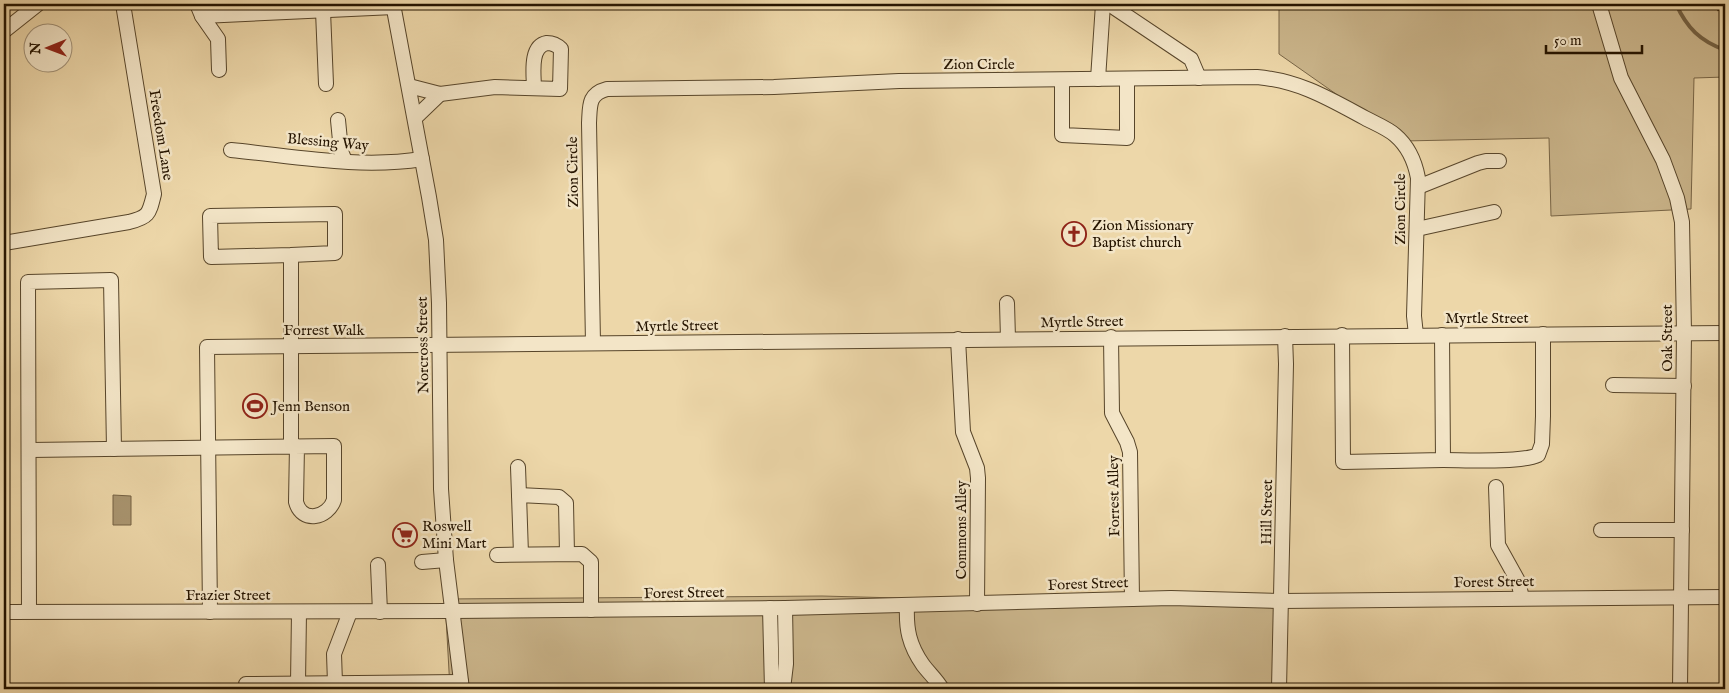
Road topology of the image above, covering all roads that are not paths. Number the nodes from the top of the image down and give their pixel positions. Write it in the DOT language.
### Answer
graph roads {
  1 [pos="38,4"];
  2 [pos="123,4"];
  3 [pos="1102,4"];
  4 [pos="1109,4"];
  5 [pos="1599,4"];
  6 [pos="394,5"];
  7 [pos="319,7"];
  8 [pos="200,10"];
  9 [pos="4,30"];
  10 [pos="219,70"];
  11 [pos="1199,78"];
  12 [pos="1098,79"];
  13 [pos="1127,79"];
  14 [pos="1062,80"];
  15 [pos="326,84"];
  16 [pos="409,86"];
  17 [pos="534,88"];
  18 [pos="440,94"];
  19 [pos="415,118"];
  20 [pos="338,120"];
  21 [pos="231,150"];
  22 [pos="422,159"];
  23 [pos="345,161"];
  24 [pos="1499,161"];
  25 [pos="1418,188"];
  26 [pos="1494,212"];
  27 [pos="1417,228"];
  28 [pos="4,244"];
  29 [pos="291,255"];
  30 [pos="1007,303"];
  31 [pos="1684,333"];
  32 [pos="1725,333"];
  33 [pos="1543,334"];
  34 [pos="1342,335"];
  35 [pos="1416,335"];
  36 [pos="1442,335"];
  37 [pos="1285,336"];
  38 [pos="1111,338"];
  39 [pos="958,339"];
  40 [pos="1008,339"];
  41 [pos="593,343"];
  42 [pos="440,345"];
  43 [pos="291,346"];
  44 [pos="1613,385"];
  45 [pos="1684,386"];
  46 [pos="294,446"];
  47 [pos="209,448"];
  48 [pos="114,449"];
  49 [pos="30,450"];
  50 [pos="1443,460"];
  51 [pos="518,467"];
  52 [pos="1496,487"];
  53 [pos="519,495"];
  54 [pos="1601,530"];
  55 [pos="1682,530"];
  56 [pos="521,554"];
  57 [pos="567,554"];
  58 [pos="497,555"];
  59 [pos="446,560"];
  60 [pos="422,562"];
  61 [pos="378,565"];
  62 [pos="1682,597"];
  63 [pos="1725,597"];
  64 [pos="1522,598"];
  65 [pos="1132,599"];
  66 [pos="1281,601"];
  67 [pos="977,604"];
  68 [pos="907,606"];
  69 [pos="770,608"];
  70 [pos="785,608"];
  71 [pos="591,610"];
  72 [pos="29,611"];
  73 [pos="453,611"];
  74 [pos="4,612"];
  75 [pos="210,612"];
  76 [pos="299,612"];
  77 [pos="350,612"];
  78 [pos="380,612"];
  79 [pos="298,683"];
  80 [pos="335,683"];
  81 [pos="462,686"];
  82 [pos="246,689"];
  83 [pos="772,689"];
  84 [pos="783,689"];
  85 [pos="942,689"];
  86 [pos="1279,689"];
  87 [pos="1680,689"];
  1 -- 9 [label="street"];
  2 -- 28 [label="street, Freedom Lane"];
  3 -- 12 [label="street"];
  4 -- 11 [label="street"];
  5 -- 31 [label="street, Oak Street"];
  6 -- 7 [label="street"];
  6 -- 16 [label="street, Norcross Street"];
  7 -- 8 [label="street"];
  7 -- 15 [label="street"];
  8 -- 10 [label="street"];
  11 -- 13 [label="street, Zion Circle"];
  11 -- 25 [label="street, Zion Circle"];
  12 -- 13 [label="street, Zion Circle"];
  12 -- 14 [label="street, Zion Circle"];
  13 -- 14 [label="street"];
  14 -- 41 [label="street, Zion Circle"];
  16 -- 18 [label="street"];
  16 -- 19 [label="street, Norcross Street"];
  17 -- 17 [label="street"];
  17 -- 18 [label="street"];
  18 -- 19 [label="street"];
  19 -- 22 [label="street, Norcross Street"];
  20 -- 23 [label="street"];
  21 -- 23 [label="street, Blessing Way"];
  22 -- 23 [label="street, Blessing Way"];
  22 -- 42 [label="street, Norcross Street"];
  24 -- 25 [label="street"];
  25 -- 27 [label="street, Zion Circle"];
  26 -- 27 [label="street"];
  27 -- 35 [label="street, Zion Circle"];
  29 -- 29 [label="street"];
  29 -- 43 [label="street"];
  30 -- 40 [label="street"];
  31 -- 32 [label="street, Myrtle Street"];
  31 -- 33 [label="street, Myrtle Street"];
  31 -- 45 [label="street, Oak Street"];
  33 -- 36 [label="street, Myrtle Street"];
  33 -- 50 [label="street"];
  34 -- 35 [label="street, Myrtle Street"];
  34 -- 37 [label="street, Myrtle Street"];
  34 -- 50 [label="street"];
  35 -- 36 [label="street, Myrtle Street"];
  36 -- 50 [label="street"];
  37 -- 38 [label="street, Myrtle Street"];
  37 -- 66 [label="street, Hill Street"];
  38 -- 40 [label="street, Myrtle Street"];
  38 -- 65 [label="street, Forrest Alley"];
  39 -- 40 [label="street, Myrtle Street"];
  39 -- 41 [label="street, Myrtle Street"];
  39 -- 67 [label="street, Commons Alley"];
  41 -- 42 [label="street, Myrtle Street"];
  42 -- 43 [label="street, Forrest Walk"];
  42 -- 59 [label="street, Norcross Street"];
  43 -- 46 [label="street"];
  43 -- 47 [label="street, Forrest Walk"];
  44 -- 45 [label="street"];
  45 -- 55 [label="street, Oak Street"];
  46 -- 46 [label="street"];
  46 -- 47 [label="street"];
  47 -- 48 [label="street"];
  47 -- 75 [label="street"];
  48 -- 49 [label="street"];
  48 -- 49 [label="street"];
  49 -- 72 [label="street"];
  51 -- 53 [label="street"];
  52 -- 64 [label="street"];
  53 -- 56 [label="street"];
  53 -- 57 [label="street"];
  54 -- 55 [label="street"];
  55 -- 62 [label="street, Oak Street"];
  56 -- 57 [label="street"];
  56 -- 58 [label="street"];
  57 -- 71 [label="street"];
  59 -- 60 [label="street"];
  59 -- 73 [label="street, Norcross Street"];
  61 -- 78 [label="street"];
  62 -- 63 [label="street, Forest Street"];
  62 -- 64 [label="street, Forest Street"];
  62 -- 87 [label="street, Oak Street"];
  64 -- 66 [label="street, Forest Street"];
  65 -- 66 [label="street, Forest Street"];
  65 -- 67 [label="street, Forest Street"];
  66 -- 86 [label="street, Hill Street"];
  67 -- 68 [label="street, Forest Street"];
  68 -- 70 [label="street, Forest Street"];
  68 -- 85 [label="street"];
  69 -- 70 [label="street, Forest Street"];
  69 -- 71 [label="street, Forest Street"];
  69 -- 83 [label="street"];
  70 -- 84 [label="street"];
  71 -- 73 [label="street, Forest Street"];
  72 -- 74 [label="street, Frazier Street"];
  72 -- 75 [label="street, Frazier Street"];
  73 -- 78 [label="street, Frazier Street"];
  73 -- 81 [label="street, Norcross Street"];
  75 -- 76 [label="street, Frazier Street"];
  76 -- 77 [label="street, Frazier Street"];
  76 -- 79 [label="street"];
  77 -- 78 [label="street, Frazier Street"];
  77 -- 80 [label="street"];
  79 -- 80 [label="street"];
  79 -- 82 [label="street"];
  80 -- 81 [label="street"];
}
